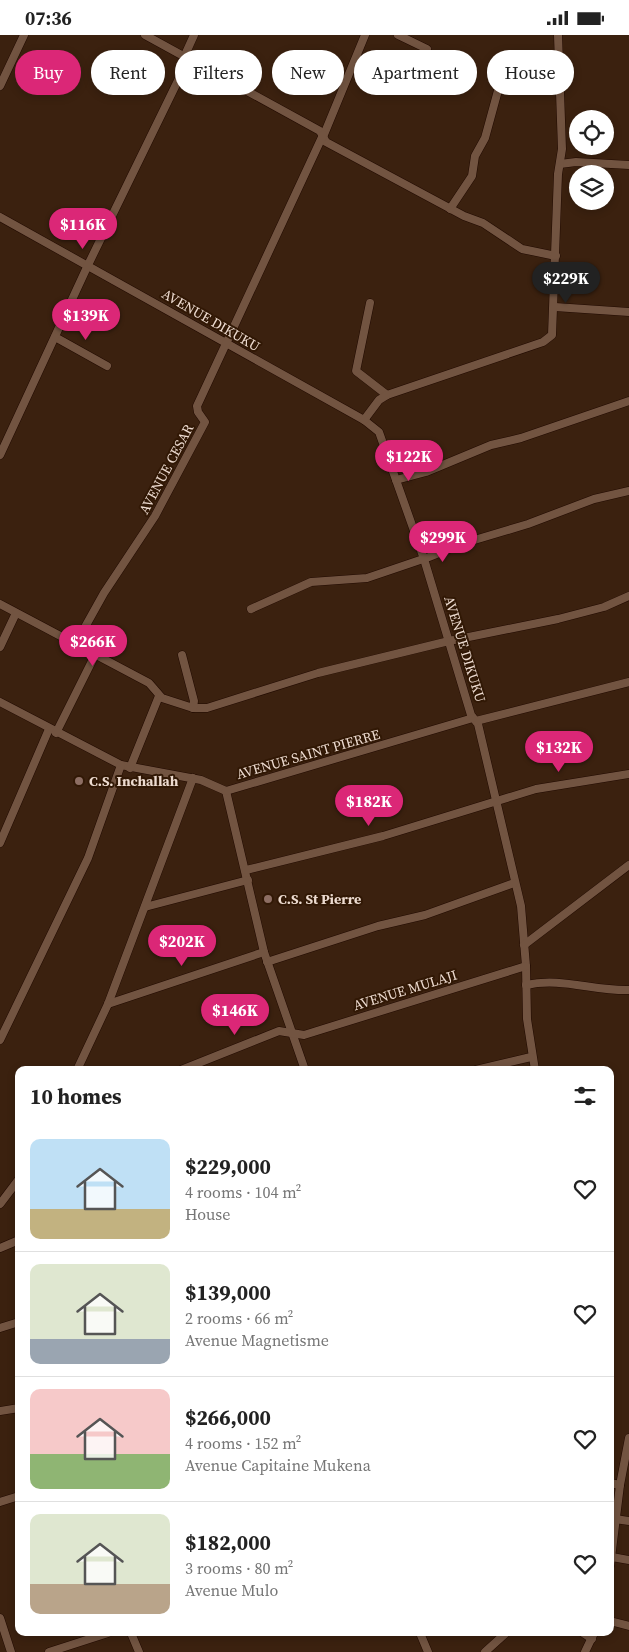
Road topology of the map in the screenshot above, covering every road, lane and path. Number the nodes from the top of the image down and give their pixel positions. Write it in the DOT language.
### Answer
graph roads {
  1 [pos="24,35"];
  2 [pos="145,35"];
  3 [pos="194,35"];
  4 [pos="365,35"];
  5 [pos="398,35"];
  6 [pos="558,35"];
  7 [pos="427,49"];
  8 [pos="189,50"];
  9 [pos="175,51"];
  10 [pos="175,82"];
  11 [pos="0,86"];
  12 [pos="255,95"];
  13 [pos="497,95"];
  14 [pos="323,136"];
  15 [pos="560,163"];
  16 [pos="629,165"];
  17 [pos="450,209"];
  18 [pos="0,217"];
  19 [pos="556,256"];
  20 [pos="88,265"];
  21 [pos="370,303"];
  22 [pos="555,307"];
  23 [pos="629,312"];
  24 [pos="55,337"];
  25 [pos="226,344"];
  26 [pos="107,365"];
  27 [pos="387,395"];
  28 [pos="629,401"];
  29 [pos="364,420"];
  30 [pos="0,455"];
  31 [pos="396,480"];
  32 [pos="629,491"];
  33 [pos="424,559"];
  34 [pos="629,596"];
  35 [pos="0,604"];
  36 [pos="251,609"];
  37 [pos="16,613"];
  38 [pos="449,641"];
  39 [pos="75,645"];
  40 [pos="0,647"];
  41 [pos="95,655"];
  42 [pos="182,655"];
  43 [pos="629,682"];
  44 [pos="159,696"];
  45 [pos="0,702"];
  46 [pos="193,708"];
  47 [pos="474,719"];
  48 [pos="53,731"];
  49 [pos="121,765"];
  50 [pos="130,768"];
  51 [pos="629,775"];
  52 [pos="193,778"];
  53 [pos="226,791"];
  54 [pos="496,800"];
  55 [pos="0,843"];
  56 [pos="629,865"];
  57 [pos="246,870"];
  58 [pos="248,880"];
  59 [pos="514,883"];
  60 [pos="145,907"];
  61 [pos="524,945"];
  62 [pos="264,952"];
  63 [pos="267,961"];
  64 [pos="526,966"];
  65 [pos="526,985"];
  66 [pos="629,990"];
  67 [pos="108,1004"];
  68 [pos="292,1033"];
  69 [pos="0,1040"];
  70 [pos="531,1057"];
  71 [pos="80,1066"];
  72 [pos="191,1066"];
  73 [pos="304,1066"];
  74 [pos="493,1066"];
  75 [pos="533,1066"];
  76 [pos="15,1184"];
  77 [pos="0,1204"];
  78 [pos="15,1241"];
  79 [pos="0,1247"];
  80 [pos="15,1323"];
  81 [pos="0,1328"];
  82 [pos="15,1409"];
  83 [pos="0,1411"];
  84 [pos="629,1438"];
  85 [pos="627,1465"];
  86 [pos="614,1484"];
  87 [pos="620,1485"];
  88 [pos="15,1497"];
  89 [pos="0,1502"];
  90 [pos="615,1519"];
  91 [pos="629,1521"];
  92 [pos="614,1532"];
  93 [pos="614,1557"];
  94 [pos="629,1560"];
  95 [pos="0,1618"];
  96 [pos="614,1622"];
  97 [pos="629,1626"];
  98 [pos="99,1636"];
  99 [pos="132,1636"];
  100 [pos="421,1636"];
  101 [pos="503,1636"];
  102 [pos="593,1636"];
  103 [pos="493,1645"];
  104 [pos="10,1652"];
  105 [pos="49,1652"];
  106 [pos="139,1652"];
  107 [pos="428,1652"];
  108 [pos="485,1652"];
  109 [pos="499,1652"];
  110 [pos="585,1652"];
  1 -- 11 [label="street"];
  2 -- 9 [label="street"];
  3 -- 8 [label="street"];
  4 -- 14 [label="street, AVENUE CESAR"];
  5 -- 7 [label="street"];
  6 -- 15 [label="street"];
  10 -- 20 [label="street"];
  12 -- 14 [label="street"];
  13 -- 17 [label="street"];
  14 -- 17 [label="street"];
  14 -- 25 [label="street, AVENUE CESAR"];
  15 -- 16 [label="street"];
  15 -- 19 [label="street"];
  17 -- 19 [label="street"];
  18 -- 20 [label="street, AVENUE DIKUKU"];
  19 -- 22 [label="street"];
  20 -- 24 [label="street"];
  20 -- 25 [label="street, AVENUE DIKUKU"];
  21 -- 27 [label="street"];
  22 -- 23 [label="street"];
  22 -- 27 [label="street"];
  24 -- 26 [label="street"];
  24 -- 30 [label="street"];
  25 -- 29 [label="street, AVENUE DIKUKU"];
  25 -- 39 [label="street, AVENUE CESAR"];
  27 -- 29 [label="street"];
  28 -- 31 [label="street"];
  29 -- 31 [label="street, AVENUE DIKUKU"];
  31 -- 33 [label="street, AVENUE DIKUKU"];
  32 -- 33 [label="street"];
  33 -- 36 [label="street"];
  33 -- 38 [label="street, AVENUE DIKUKU"];
  34 -- 38 [label="street"];
  35 -- 37 [label="street"];
  37 -- 39 [label="street"];
  37 -- 40 [label="street"];
  38 -- 46 [label="street"];
  38 -- 47 [label="street, AVENUE DIKUKU"];
  39 -- 41 [label="street"];
  41 -- 44 [label="street"];
  41 -- 48 [label="street"];
  42 -- 46 [label="street"];
  43 -- 47 [label="street, AVENUE SAINT PIERRE"];
  44 -- 46 [label="street"];
  44 -- 50 [label="street"];
  45 -- 48 [label="street"];
  47 -- 53 [label="street, AVENUE SAINT PIERRE"];
  47 -- 54 [label="street, AVENUE DIKUKU"];
  48 -- 49 [label="street"];
  48 -- 55 [label="street"];
  49 -- 50 [label="street"];
  49 -- 69 [label="street"];
  50 -- 52 [label="street"];
  51 -- 54 [label="street"];
  52 -- 53 [label="street"];
  52 -- 60 [label="street"];
  53 -- 57 [label="street, AVENUE SAINT PIERRE"];
  54 -- 57 [label="street"];
  54 -- 59 [label="street, AVENUE DIKUKU"];
  56 -- 61 [label="street"];
  57 -- 58 [label="street, AVENUE SAINT PIERRE"];
  58 -- 60 [label="street"];
  58 -- 62 [label="street, AVENUE SAINT PIERRE"];
  59 -- 61 [label="street, AVENUE DIKUKU"];
  59 -- 63 [label="street"];
  60 -- 67 [label="street"];
  61 -- 64 [label="street, AVENUE DIKUKU"];
  62 -- 63 [label="street, AVENUE SAINT PIERRE"];
  62 -- 67 [label="street"];
  63 -- 68 [label="street, AVENUE SAINT PIERRE"];
  64 -- 65 [label="street, AVENUE DIKUKU"];
  64 -- 68 [label="street, AVENUE MULAJI"];
  65 -- 66 [label="street"];
  65 -- 70 [label="street, AVENUE DIKUKU"];
  67 -- 71 [label="street"];
  68 -- 72 [label="street, AVENUE MULAJI"];
  68 -- 73 [label="street, AVENUE SAINT PIERRE"];
  70 -- 74 [label="street"];
  70 -- 75 [label="street, AVENUE DIKUKU"];
  76 -- 77 [label="street"];
  78 -- 79 [label="street"];
  80 -- 81 [label="street"];
  82 -- 83 [label="street"];
  84 -- 85 [label="street"];
  85 -- 87 [label="street"];
  86 -- 87 [label="street"];
  87 -- 90 [label="street"];
  88 -- 89 [label="street"];
  90 -- 91 [label="street"];
  90 -- 92 [label="street"];
  93 -- 94 [label="street"];
  95 -- 104 [label="street"];
  96 -- 97 [label="street"];
  98 -- 105 [label="street"];
  99 -- 106 [label="street"];
  100 -- 107 [label="street"];
  101 -- 103 [label="street"];
  102 -- 110 [label="street"];
  103 -- 108 [label="street"];
  103 -- 109 [label="street"];
}
